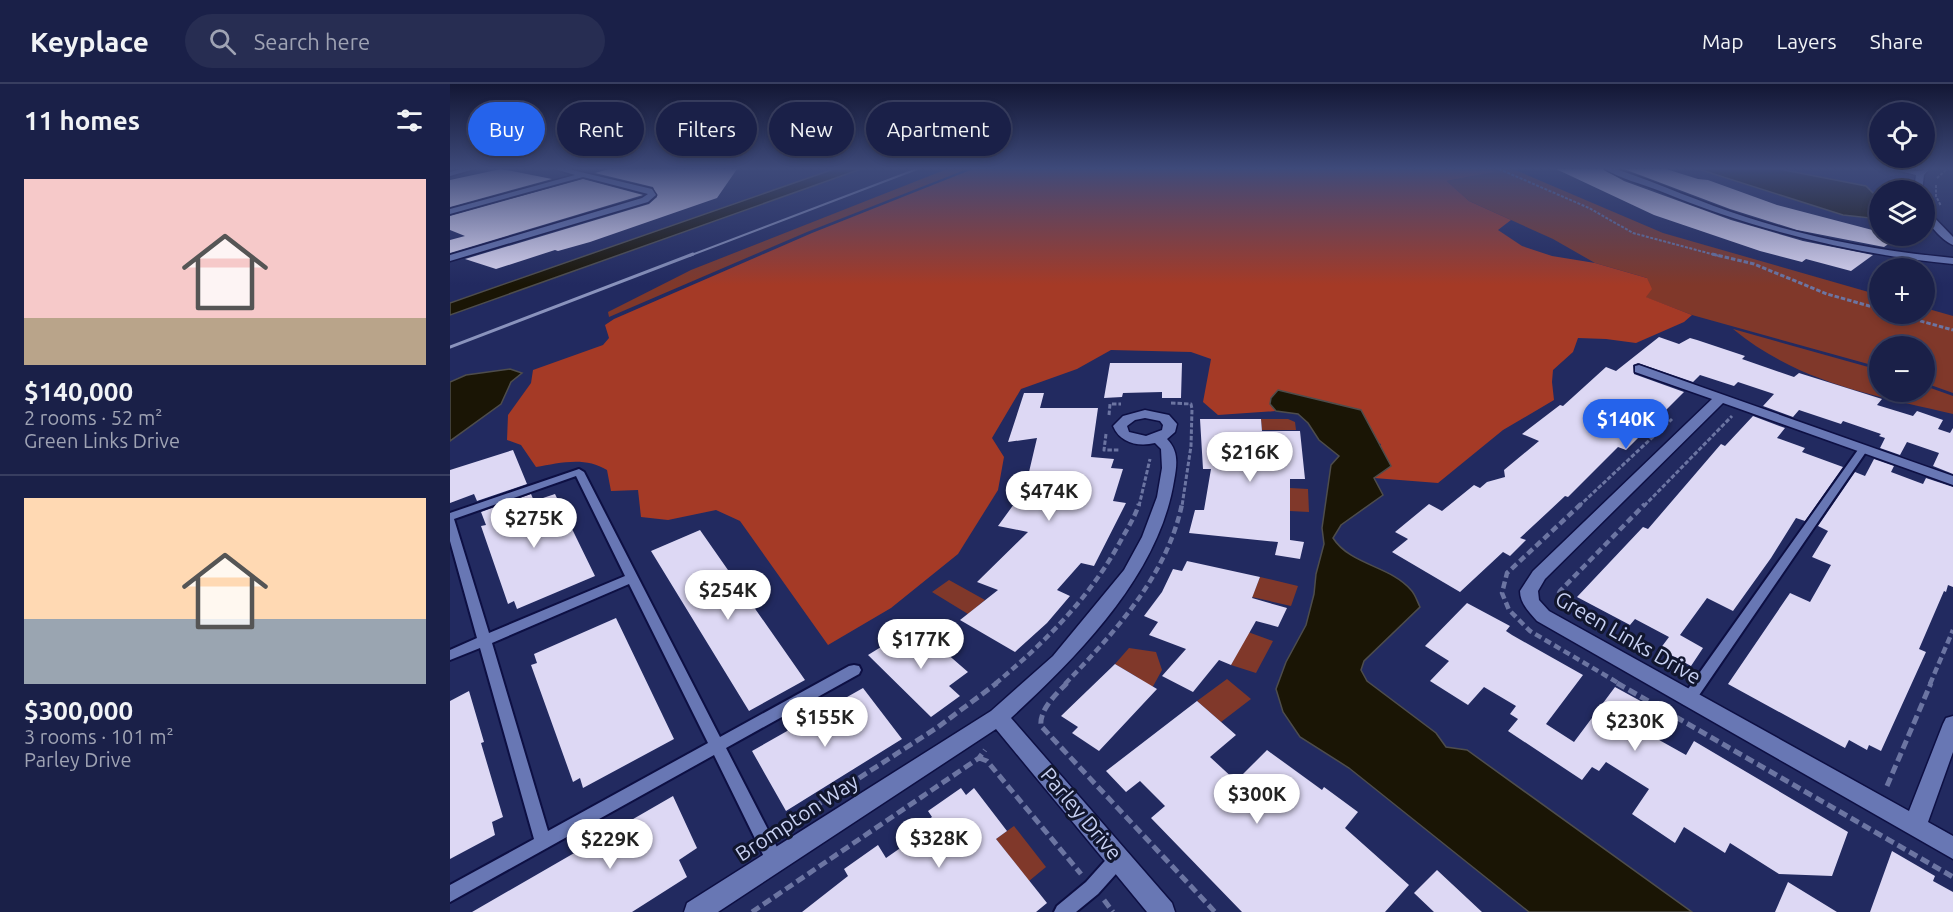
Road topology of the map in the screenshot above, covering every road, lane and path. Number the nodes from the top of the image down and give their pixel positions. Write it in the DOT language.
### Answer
graph roads {
  1 [pos="466,208"];
  2 [pos="620,208"];
  3 [pos="1588,208"];
  4 [pos="1710,208"];
  5 [pos="450,212"];
  6 [pos="1935,223"];
  7 [pos="1953,242"];
  8 [pos="450,258"];
  9 [pos="1953,261"];
  10 [pos="1869,306"];
  11 [pos="1931,324"];
  12 [pos="1953,330"];
  13 [pos="1639,369"];
  14 [pos="1718,401"];
  15 [pos="1676,416"];
  16 [pos="1158,438"];
  17 [pos="1863,449"];
  18 [pos="1953,481"];
  19 [pos="450,517"];
  20 [pos="450,522"];
  21 [pos="632,578"];
  22 [pos="1564,610"];
  23 [pos="1953,630"];
  24 [pos="484,640"];
  25 [pos="450,655"];
  26 [pos="854,670"];
  27 [pos="1688,700"];
  28 [pos="998,717"];
  29 [pos="1953,724"];
  30 [pos="717,746"];
  31 [pos="986,748"];
  32 [pos="979,758"];
  33 [pos="1918,817"];
  34 [pos="543,842"];
  35 [pos="1953,848"];
  36 [pos="1118,859"];
  37 [pos="775,861"];
  38 [pos="1953,877"];
  39 [pos="1092,888"];
  40 [pos="450,894"];
  41 [pos="696,912"];
  42 [pos="752,912"];
  43 [pos="1063,912"];
  44 [pos="1163,912"];
  1 -- 5 [label="street"];
  2 -- 8 [label="street"];
  3 -- 10 [label="path"];
  4 -- 9 [label="street"];
  6 -- 7 [label="street"];
  11 -- 12 [label="path"];
  13 -- 14 [label="street"];
  14 -- 17 [label="street"];
  14 -- 22 [label="path"];
  14 -- 27 [label="street, Green Links Drive"];
  15 -- 38 [label="path"];
  16 -- 28 [label="street, Brompton Way"];
  17 -- 18 [label="street"];
  17 -- 27 [label="lane"];
  19 -- 21 [label="lane"];
  20 -- 24 [label="lane"];
  21 -- 24 [label="lane"];
  21 -- 30 [label="lane"];
  23 -- 33 [label="path"];
  24 -- 25 [label="lane"];
  24 -- 34 [label="lane"];
  26 -- 30 [label="lane"];
  27 -- 33 [label="street, Green Links Drive"];
  28 -- 36 [label="street, Parley Drive"];
  28 -- 37 [label="street, Brompton Way"];
  29 -- 33 [label="street"];
  30 -- 34 [label="lane"];
  30 -- 37 [label="lane"];
  31 -- 32 [label="path"];
  32 -- 39 [label="path"];
  32 -- 42 [label="path"];
  33 -- 35 [label="street, Green Links Drive"];
  34 -- 40 [label="lane"];
  36 -- 39 [label="lane"];
  36 -- 44 [label="street, Parley Drive"];
  37 -- 41 [label="street, Brompton Way"];
  39 -- 43 [label="lane"];
}
